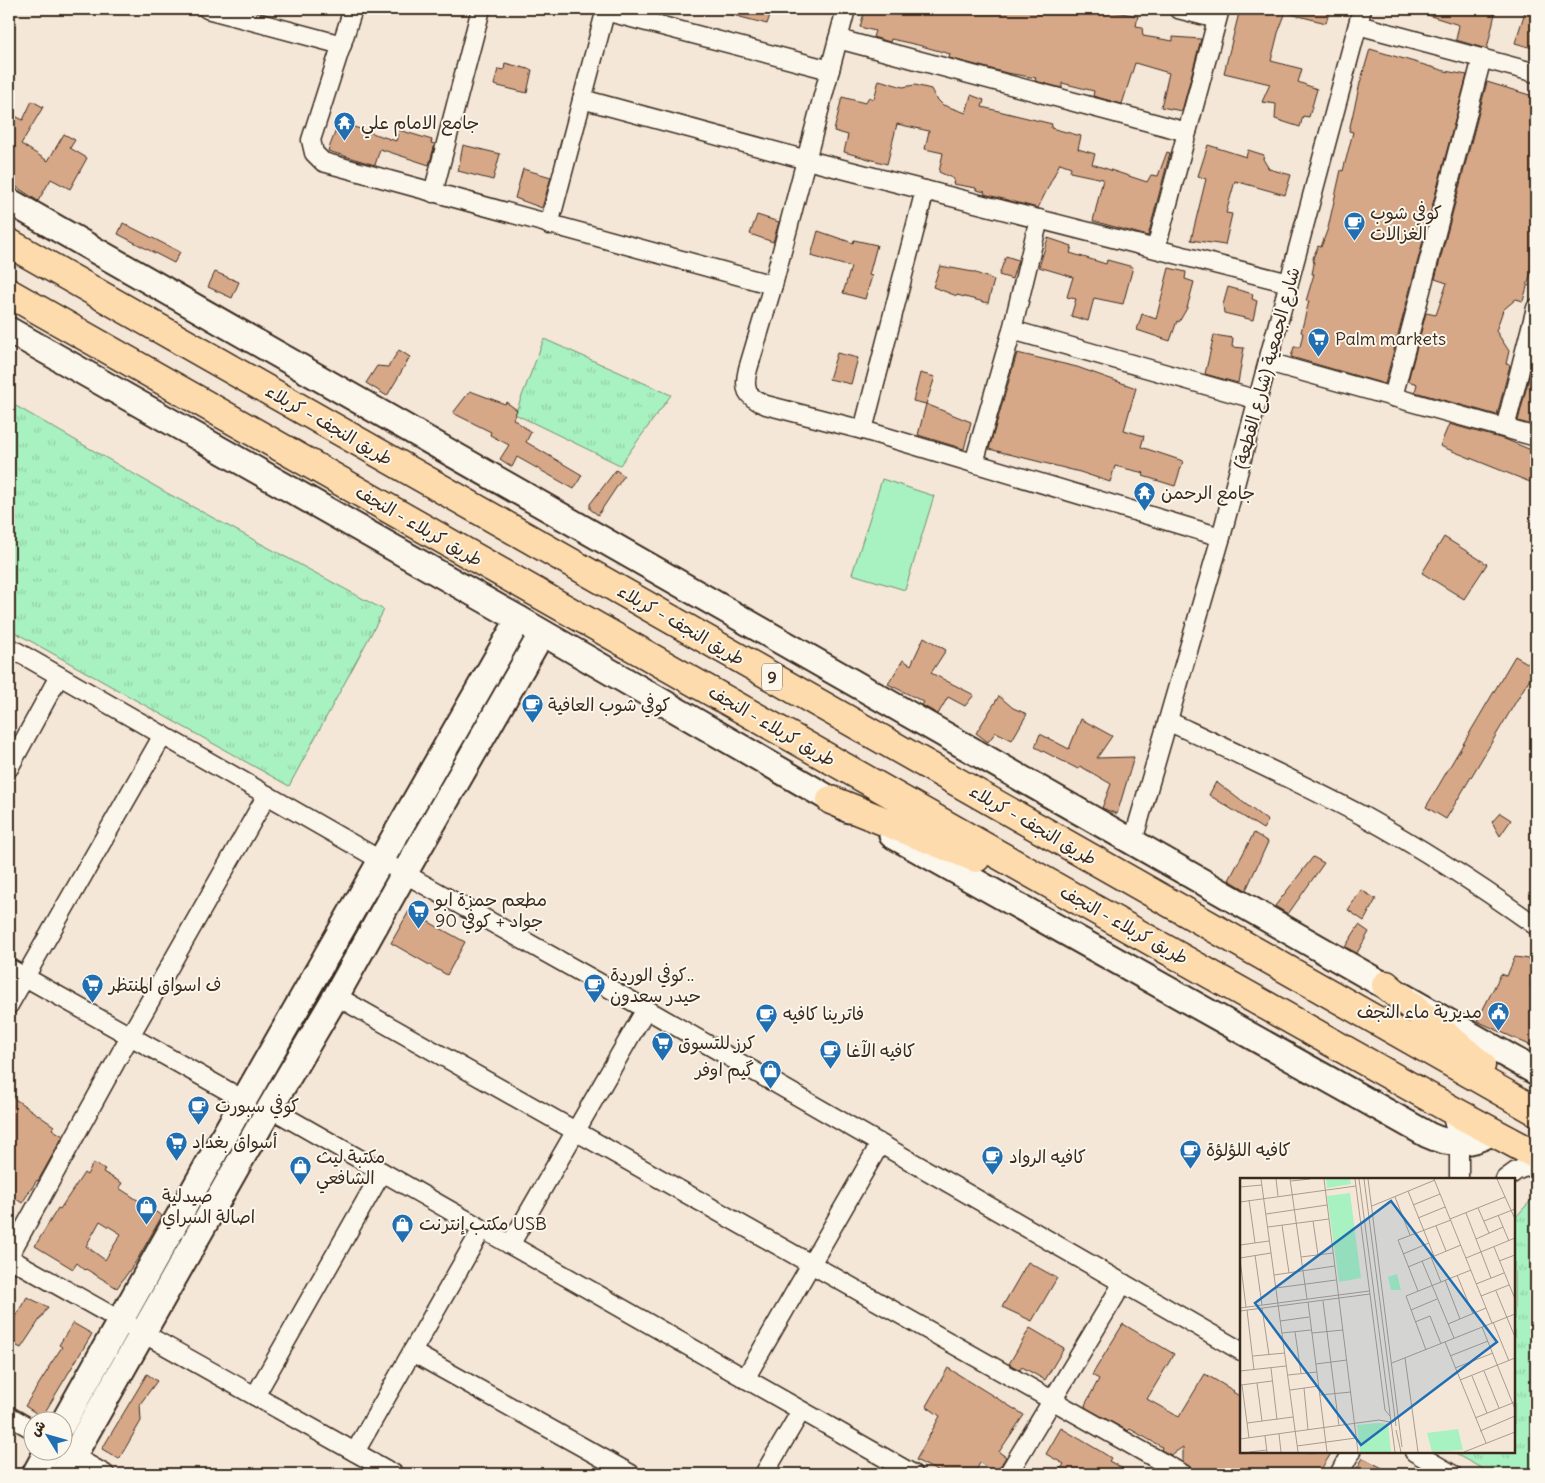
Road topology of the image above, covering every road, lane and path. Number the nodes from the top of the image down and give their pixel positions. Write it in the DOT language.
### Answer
graph roads {
  1 [pos="207,9"];
  2 [pos="353,9"];
  3 [pos="481,9"];
  4 [pos="846,9"];
  5 [pos="1178,9"];
  6 [pos="605,10"];
  7 [pos="1219,14"];
  8 [pos="1360,17"];
  9 [pos="838,39"];
  10 [pos="342,45"];
  11 [pos="1482,58"];
  12 [pos="830,70"];
  13 [pos="1536,73"];
  14 [pos="582,99"];
  15 [pos="1187,132"];
  16 [pos="807,160"];
  17 [pos="925,190"];
  18 [pos="433,193"];
  19 [pos="9,201"];
  20 [pos="1039,219"];
  21 [pos="549,225"];
  22 [pos="9,243"];
  23 [pos="1156,248"];
  24 [pos="1289,283"];
  25 [pos="773,285"];
  26 [pos="9,292"];
  27 [pos="1536,308"];
  28 [pos="9,330"];
  29 [pos="1012,330"];
  30 [pos="1268,362"];
  31 [pos="1393,397"];
  32 [pos="1258,400"];
  33 [pos="1505,428"];
  34 [pos="863,430"];
  35 [pos="1536,437"];
  36 [pos="974,463"];
  37 [pos="1221,537"];
  38 [pos="519,619"];
  39 [pos="542,633"];
  40 [pos="9,647"];
  41 [pos="59,676"];
  42 [pos="1168,721"];
  43 [pos="163,735"];
  44 [pos="9,768"];
  45 [pos="267,795"];
  46 [pos="831,800"];
  47 [pos="1132,841"];
  48 [pos="382,862"];
  49 [pos="404,874"];
  50 [pos="364,892"];
  51 [pos="1073,897"];
  52 [pos="385,907"];
  53 [pos="1536,926"];
  54 [pos="16,972"];
  55 [pos="1386,985"];
  56 [pos="336,996"];
  57 [pos="9,1005"];
  58 [pos="646,1009"];
  59 [pos="130,1036"];
  60 [pos="1536,1072"];
  61 [pos="244,1100"];
  62 [pos="270,1108"];
  63 [pos="1450,1109"];
  64 [pos="1536,1111"];
  65 [pos="577,1130"];
  66 [pos="1492,1132"];
  67 [pos="1459,1143"];
  68 [pos="880,1144"];
  69 [pos="1536,1155"];
  70 [pos="1536,1163"];
  71 [pos="382,1172"];
  72 [pos="1459,1178"];
  73 [pos="1506,1178"];
  74 [pos="482,1229"];
  75 [pos="510,1245"];
  76 [pos="9,1257"];
  77 [pos="811,1264"];
  78 [pos="1123,1283"];
  79 [pos="145,1304"];
  80 [pos="122,1321"];
  81 [pos="143,1333"];
  82 [pos="108,1344"];
  83 [pos="1240,1350"];
  84 [pos="412,1352"];
  85 [pos="129,1357"];
  86 [pos="745,1379"];
  87 [pos="255,1396"];
  88 [pos="1052,1401"];
  89 [pos="71,1410"];
  90 [pos="801,1410"];
  91 [pos="9,1416"];
  92 [pos="22,1423"];
  93 [pos="355,1452"];
  94 [pos="1350,1453"];
  95 [pos="1416,1453"];
  96 [pos="43,1460"];
  97 [pos="68,1465"];
  98 [pos="35,1474"];
  99 [pos="105,1474"];
  100 [pos="394,1474"];
  101 [pos="631,1474"];
  102 [pos="764,1474"];
  103 [pos="911,1474"];
  104 [pos="1008,1474"];
  105 [pos="1182,1474"];
  106 [pos="1339,1474"];
  107 [pos="1452,1474"];
  1 -- 10 [label="street"];
  2 -- 10 [label="street"];
  3 -- 18 [label="street"];
  4 -- 9 [label="street"];
  5 -- 7 [label="street"];
  6 -- 12 [label="street"];
  6 -- 14 [label="street"];
  7 -- 15 [label="street"];
  8 -- 11 [label="street"];
  8 -- 24 [label="street, شارع الجمعية (شارع القطعة)"];
  9 -- 12 [label="street"];
  9 -- 15 [label="street"];
  10 -- 18 [label="street"];
  11 -- 13 [label="street"];
  11 -- 31 [label="street"];
  12 -- 16 [label="street"];
  14 -- 16 [label="street"];
  14 -- 21 [label="street"];
  15 -- 23 [label="street"];
  16 -- 17 [label="street"];
  16 -- 25 [label="street"];
  17 -- 20 [label="street"];
  17 -- 34 [label="street"];
  18 -- 21 [label="street"];
  19 -- 47 [label="main road"];
  20 -- 23 [label="street"];
  20 -- 29 [label="street"];
  21 -- 25 [label="street"];
  22 -- 64 [label="highway, طريق النجف - کربلاء / 9"];
  23 -- 24 [label="street"];
  24 -- 30 [label="street, شارع الجمعية (شارع القطعة)"];
  25 -- 34 [label="street"];
  26 -- 51 [label="highway, طريق کربلاء - النجف / 9"];
  27 -- 33 [label="street"];
  28 -- 38 [label="main road"];
  29 -- 32 [label="street"];
  29 -- 36 [label="street"];
  30 -- 31 [label="street"];
  30 -- 32 [label="street, شارع الجمعية (شارع القطعة)"];
  31 -- 33 [label="street"];
  32 -- 37 [label="street, شارع الجمعية (شارع القطعة)"];
  33 -- 35 [label="street"];
  34 -- 36 [label="street"];
  36 -- 37 [label="street"];
  37 -- 42 [label="street, شارع الجمعية (شارع القطعة)"];
  38 -- 39 [label="main road"];
  38 -- 48 [label="main road"];
  39 -- 46 [label="main road"];
  39 -- 49 [label="main road"];
  40 -- 41 [label="street"];
  41 -- 43 [label="street"];
  41 -- 44 [label="street"];
  42 -- 47 [label="street, شارع الجمعية (شارع القطعة)"];
  42 -- 53 [label="street"];
  43 -- 45 [label="street"];
  43 -- 54 [label="street"];
  45 -- 48 [label="street"];
  45 -- 59 [label="street"];
  46 -- 51 [label="highway"];
  46 -- 67 [label="main road"];
  47 -- 55 [label="main road"];
  48 -- 49 [label="street"];
  48 -- 50 [label="main road"];
  49 -- 52 [label="main road"];
  49 -- 58 [label="street"];
  50 -- 52 [label="main road"];
  50 -- 61 [label="main road"];
  51 -- 63 [label="highway, طريق کربلاء - النجف / 9"];
  52 -- 56 [label="main road"];
  54 -- 57 [label="street"];
  54 -- 59 [label="street"];
  55 -- 60 [label="main road"];
  55 -- 64 [label="highway"];
  56 -- 62 [label="main road"];
  56 -- 65 [label="street"];
  58 -- 65 [label="street"];
  58 -- 68 [label="street"];
  59 -- 61 [label="street"];
  59 -- 76 [label="street"];
  61 -- 79 [label="main road"];
  62 -- 71 [label="street"];
  62 -- 79 [label="main road"];
  63 -- 66 [label="highway, طريق کربلاء - النجف / 9"];
  63 -- 67 [label="street"];
  65 -- 75 [label="street"];
  65 -- 77 [label="street"];
  66 -- 67 [label="main road"];
  66 -- 69 [label="highway, طريق کربلاء - النجف / 9"];
  67 -- 72 [label="street"];
  68 -- 77 [label="street"];
  68 -- 78 [label="street"];
  70 -- 73 [label="street"];
  71 -- 74 [label="street"];
  71 -- 87 [label="street"];
  74 -- 75 [label="street"];
  74 -- 84 [label="street"];
  75 -- 86 [label="street"];
  76 -- 80 [label="street"];
  77 -- 86 [label="street"];
  77 -- 88 [label="street"];
  78 -- 83 [label="street"];
  78 -- 88 [label="street"];
  79 -- 80 [label="main road"];
  79 -- 81 [label="main road"];
  80 -- 81 [label="street"];
  80 -- 82 [label="main road"];
  81 -- 85 [label="main road"];
  81 -- 87 [label="street"];
  82 -- 85 [label="main road"];
  82 -- 89 [label="main road"];
  84 -- 93 [label="street"];
  84 -- 101 [label="street"];
  85 -- 97 [label="main road"];
  86 -- 90 [label="street"];
  87 -- 93 [label="street"];
  88 -- 104 [label="street"];
  88 -- 105 [label="street"];
  90 -- 102 [label="street"];
  90 -- 103 [label="street"];
  91 -- 92 [label="street"];
  93 -- 100 [label="street"];
  94 -- 106 [label="street"];
  95 -- 107 [label="street"];
  96 -- 98 [label="main road"];
  97 -- 99 [label="street"];
}
